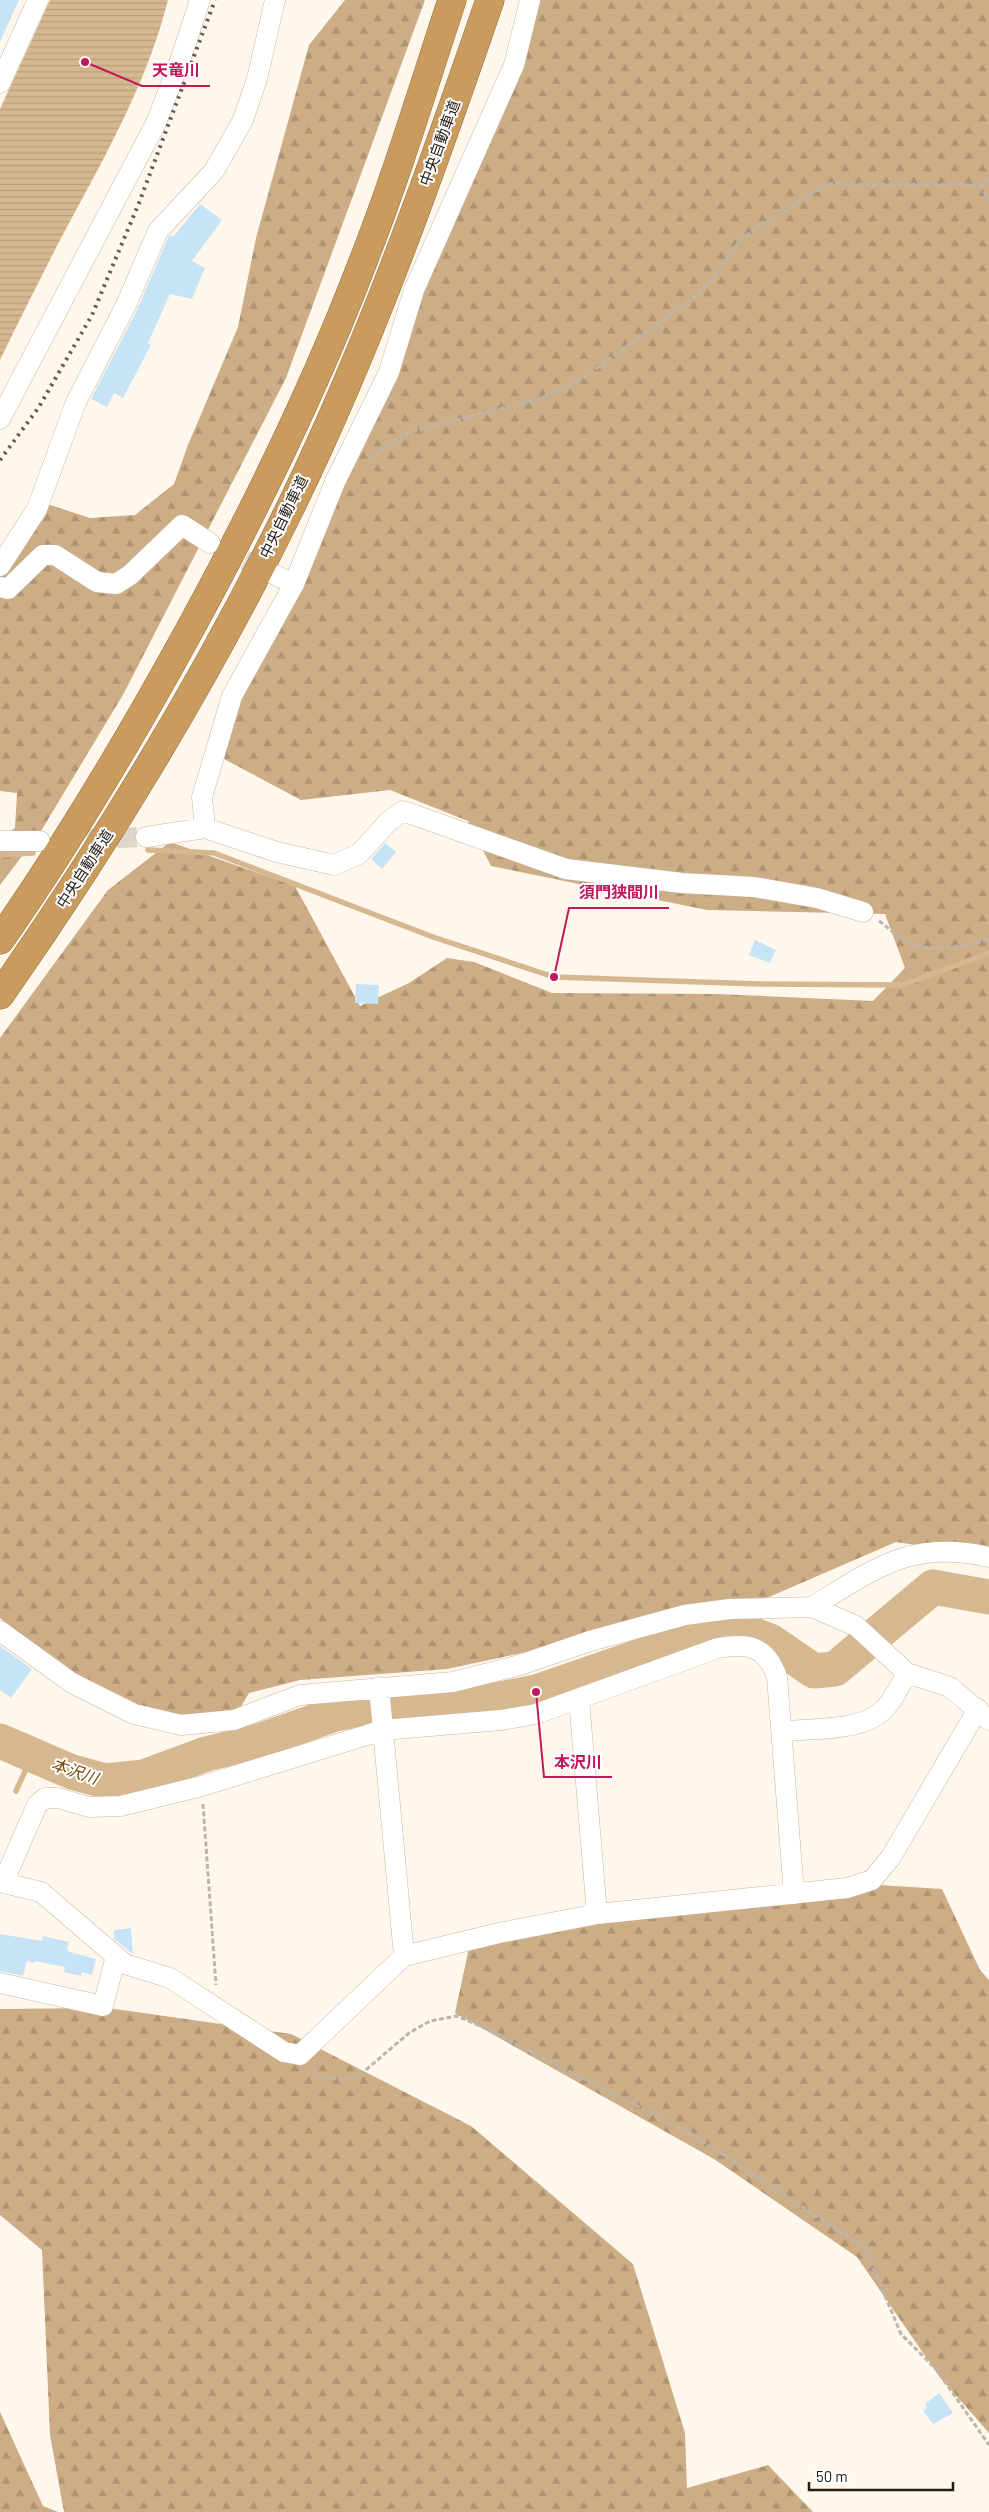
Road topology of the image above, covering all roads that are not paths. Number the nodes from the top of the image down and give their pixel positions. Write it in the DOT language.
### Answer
graph roads {
  1 [pos="38,0"];
  2 [pos="200,0"];
  3 [pos="275,0"];
  4 [pos="452,0"];
  5 [pos="490,0"];
  6 [pos="530,0"];
  7 [pos="8,46"];
  8 [pos="0,83"];
  9 [pos="0,419"];
  10 [pos="210,543"];
  11 [pos="0,566"];
  12 [pos="275,575"];
  13 [pos="294,584"];
  14 [pos="0,587"];
  15 [pos="205,828"];
  16 [pos="146,836"];
  17 [pos="0,841"];
  18 [pos="40,841"];
  19 [pos="863,912"];
  20 [pos="0,940"];
  21 [pos="0,995"];
  22 [pos="989,1557"];
  23 [pos="812,1607"];
  24 [pos="0,1631"];
  25 [pos="907,1673"];
  26 [pos="379,1687"];
  27 [pos="579,1699"];
  28 [pos="983,1715"];
  29 [pos="383,1730"];
  30 [pos="782,1732"];
  31 [pos="2,1883"];
  32 [pos="794,1894"];
  33 [pos="597,1914"];
  34 [pos="116,1956"];
  35 [pos="404,1956"];
  36 [pos="0,1983"];
  1 -- 7 [label="street"];
  2 -- 9 [label="street"];
  3 -- 11 [label="street"];
  4 -- 20 [label="highway, 中央自動車道"];
  5 -- 21 [label="highway, 中央自動車道"];
  6 -- 13 [label="street"];
  7 -- 8 [label="street"];
  10 -- 14 [label="street"];
  12 -- 13 [label="street"];
  13 -- 15 [label="street"];
  15 -- 16 [label="street"];
  15 -- 19 [label="street"];
  17 -- 18 [label="street"];
  22 -- 23 [label="street"];
  23 -- 25 [label="street"];
  23 -- 26 [label="street"];
  24 -- 26 [label="street"];
  25 -- 28 [label="street"];
  25 -- 30 [label="street"];
  26 -- 29 [label="street"];
  27 -- 29 [label="street"];
  27 -- 30 [label="street"];
  27 -- 33 [label="street"];
  28 -- 32 [label="street"];
  29 -- 31 [label="street"];
  29 -- 35 [label="street"];
  30 -- 32 [label="street"];
  31 -- 34 [label="street"];
  32 -- 33 [label="street"];
  33 -- 35 [label="street"];
  34 -- 35 [label="street"];
  34 -- 36 [label="street"];
}
